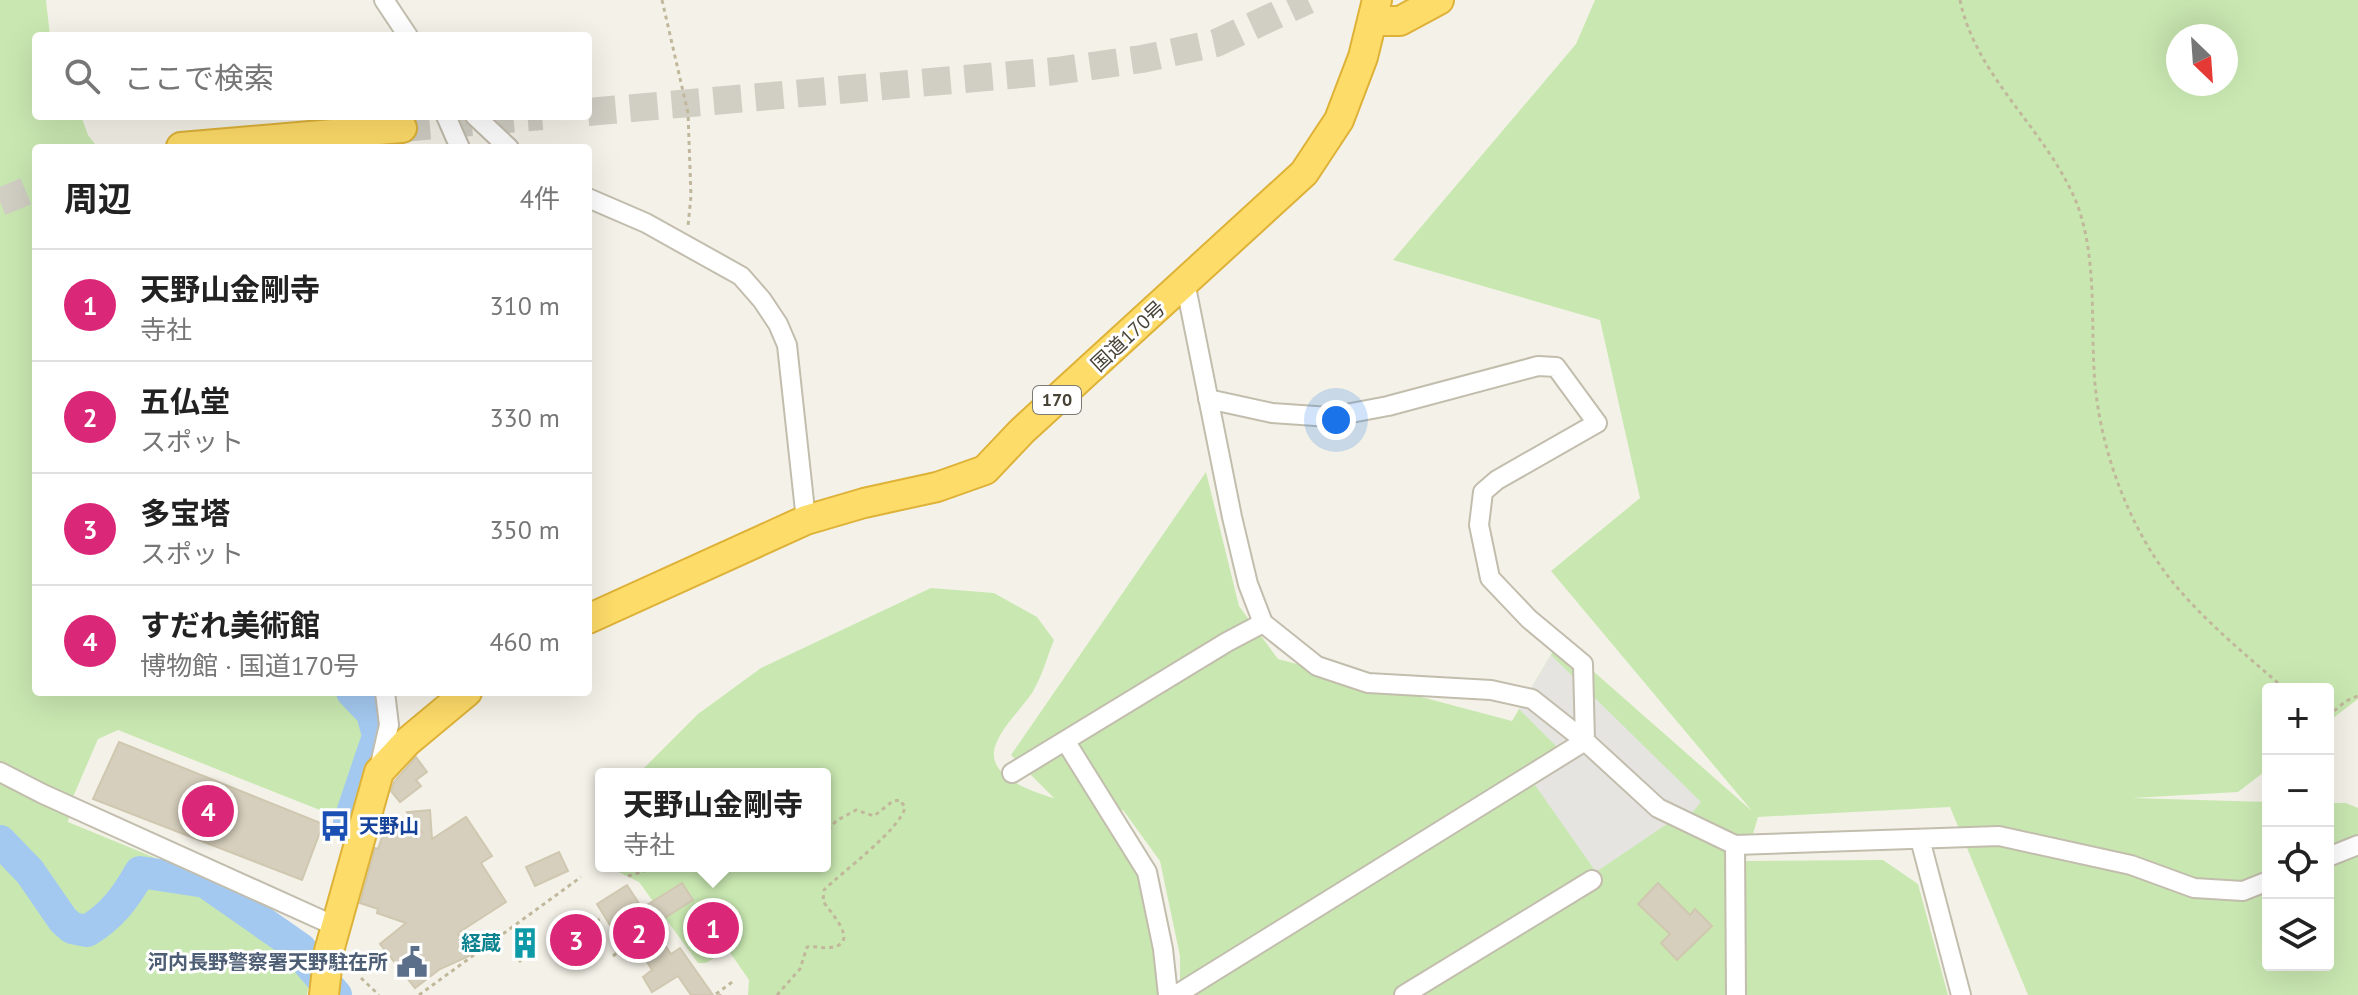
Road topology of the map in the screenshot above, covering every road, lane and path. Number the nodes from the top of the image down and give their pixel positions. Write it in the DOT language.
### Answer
graph roads {
  1 [pos="384,0"];
  2 [pos="662,0"];
  3 [pos="1411,0"];
  4 [pos="1439,0"];
  5 [pos="1960,0"];
  6 [pos="1375,10"];
  7 [pos="405,32"];
  8 [pos="448,120"];
  9 [pos="479,120"];
  10 [pos="402,128"];
  11 [pos="216,144"];
  12 [pos="458,144"];
  13 [pos="505,144"];
  14 [pos="592,200"];
  15 [pos="686,245"];
  16 [pos="1185,282"];
  17 [pos="1208,399"];
  18 [pos="806,520"];
  19 [pos="592,617"];
  20 [pos="1263,623"];
  21 [pos="2278,683"];
  22 [pos="385,696"];
  23 [pos="462,696"];
  24 [pos="2358,696"];
  25 [pos="2334,711"];
  26 [pos="1585,741"];
  27 [pos="1066,742"];
  28 [pos="0,772"];
  29 [pos="379,772"];
  30 [pos="1012,773"];
  31 [pos="831,828"];
  32 [pos="1920,839"];
  33 [pos="1735,845"];
  34 [pos="2358,845"];
  35 [pos="2334,855"];
  36 [pos="641,872"];
  37 [pos="628,876"];
  38 [pos="581,877"];
  39 [pos="1592,880"];
  40 [pos="2262,883"];
  41 [pos="335,926"];
  42 [pos="618,952"];
  43 [pos="613,956"];
  44 [pos="361,978"];
  45 [pos="735,980"];
  46 [pos="718,994"];
  47 [pos="324,995"];
  48 [pos="379,995"];
  49 [pos="419,995"];
  50 [pos="777,995"];
  51 [pos="1168,995"];
  52 [pos="1176,995"];
  53 [pos="1404,995"];
  54 [pos="1736,995"];
  55 [pos="1961,995"];
  1 -- 7 [label="street"];
  2 -- 15 [label="path"];
  3 -- 6 [label="highway"];
  4 -- 6 [label="highway"];
  5 -- 21 [label="path"];
  6 -- 16 [label="highway, 国道170号 / 170"];
  8 -- 12 [label="street"];
  9 -- 13 [label="street"];
  10 -- 11 [label="highway"];
  14 -- 15 [label="street"];
  15 -- 18 [label="street"];
  16 -- 17 [label="street"];
  16 -- 18 [label="highway, 国道170号 / 170"];
  17 -- 20 [label="street"];
  17 -- 26 [label="street"];
  18 -- 19 [label="highway, 国道170号 / 170"];
  20 -- 26 [label="street"];
  20 -- 27 [label="street"];
  22 -- 29 [label="street"];
  23 -- 29 [label="highway"];
  24 -- 25 [label="path"];
  26 -- 33 [label="street"];
  26 -- 52 [label="street"];
  27 -- 30 [label="street"];
  27 -- 51 [label="street"];
  28 -- 41 [label="street"];
  29 -- 41 [label="highway"];
  31 -- 50 [label="path"];
  32 -- 33 [label="street"];
  32 -- 40 [label="street"];
  32 -- 55 [label="street"];
  33 -- 54 [label="street"];
  34 -- 35 [label="street"];
  36 -- 37 [label="path"];
  38 -- 49 [label="path"];
  39 -- 53 [label="street"];
  41 -- 47 [label="highway"];
  42 -- 43 [label="path"];
  44 -- 48 [label="path"];
  45 -- 46 [label="path"];
}
